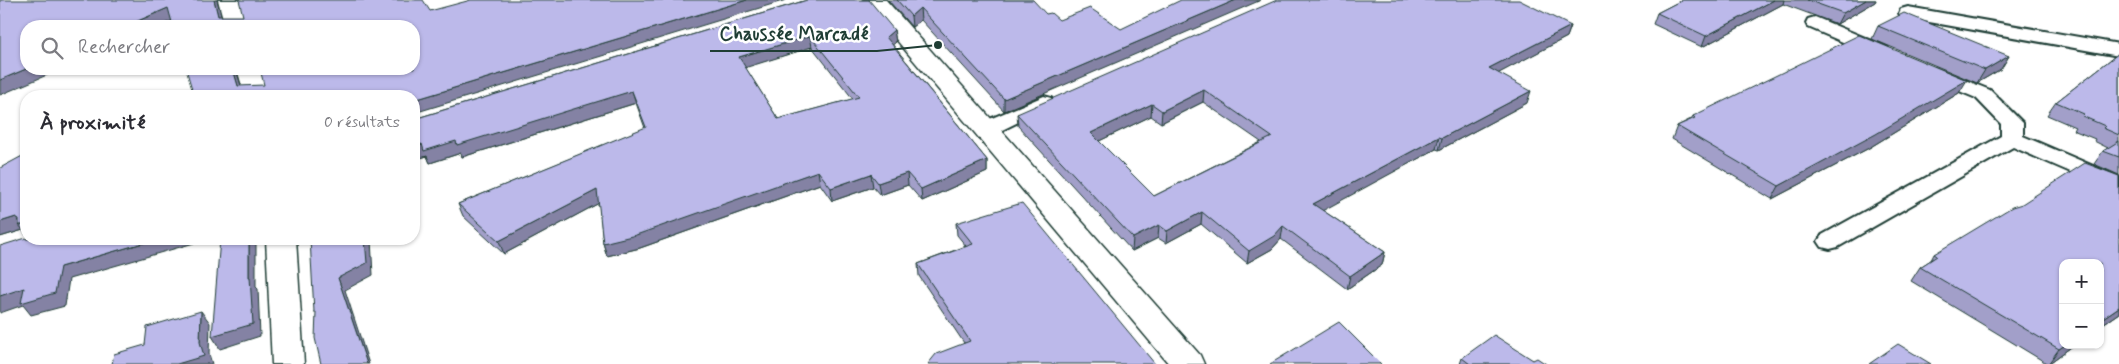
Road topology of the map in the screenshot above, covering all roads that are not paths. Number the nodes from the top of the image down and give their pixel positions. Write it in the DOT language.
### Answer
graph roads {
  1 [pos="228,0"];
  2 [pos="874,0"];
  3 [pos="1908,13"];
  4 [pos="234,20"];
  5 [pos="1815,23"];
  6 [pos="2119,50"];
  7 [pos="1894,56"];
  8 [pos="1921,68"];
  9 [pos="251,75"];
  10 [pos="255,90"];
  11 [pos="1066,93"];
  12 [pos="986,129"];
  13 [pos="2012,139"];
  14 [pos="2119,186"];
  15 [pos="1830,241"];
  16 [pos="281,245"];
  17 [pos="288,364"];
  18 [pos="1188,364"];
  1 -- 4 [label="street"];
  2 -- 12 [label="street"];
  3 -- 6 [label="lane"];
  5 -- 7 [label="lane"];
  8 -- 13 [label="lane"];
  9 -- 10 [label="street"];
  11 -- 12 [label="lane"];
  12 -- 18 [label="street"];
  13 -- 14 [label="lane"];
  13 -- 15 [label="lane"];
  16 -- 17 [label="street"];
}
